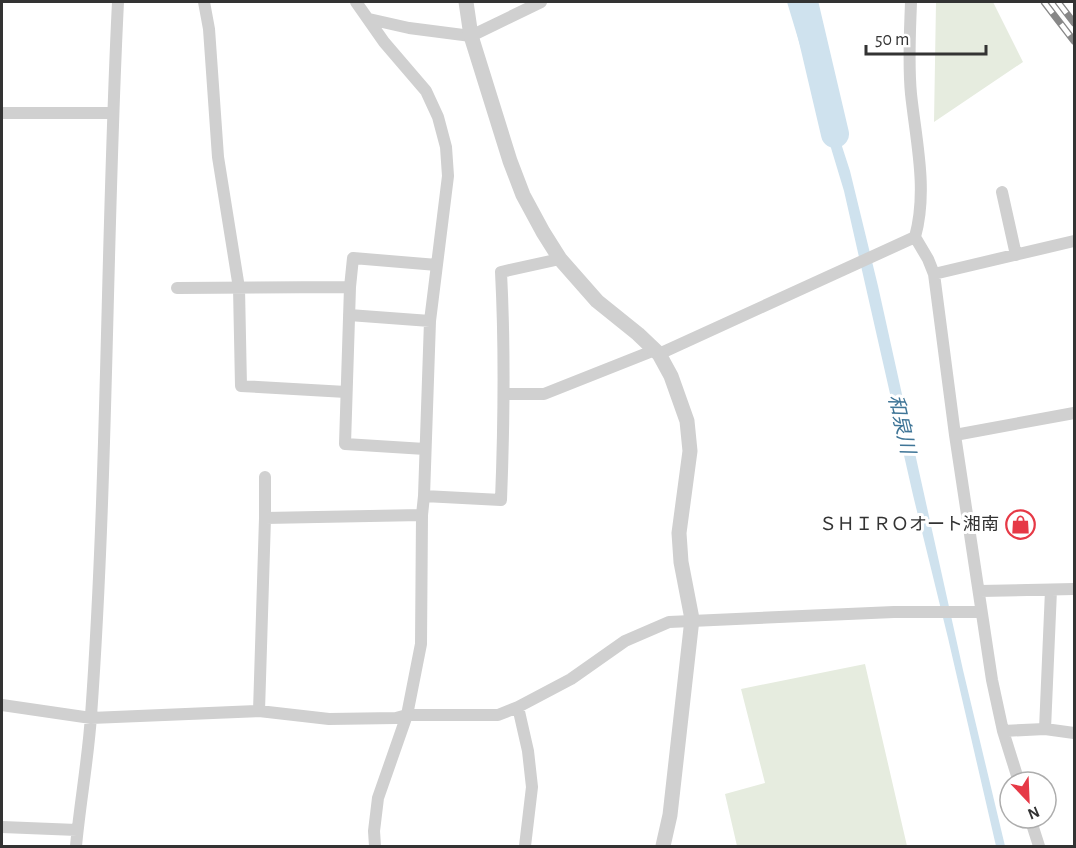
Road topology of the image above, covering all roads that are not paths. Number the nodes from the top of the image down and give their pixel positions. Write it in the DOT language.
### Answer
graph roads {
  1 [pos="118,2"];
  2 [pos="204,2"];
  3 [pos="356,2"];
  4 [pos="466,2"];
  5 [pos="541,2"];
  6 [pos="911,2"];
  7 [pos="369,19"];
  8 [pos="471,36"];
  9 [pos="2,113"];
  10 [pos="113,113"];
  11 [pos="1002,192"];
  12 [pos="915,237"];
  13 [pos="1074,242"];
  14 [pos="1016,255"];
  15 [pos="560,259"];
  16 [pos="437,266"];
  17 [pos="934,274"];
  18 [pos="350,287"];
  19 [pos="177,288"];
  20 [pos="239,288"];
  21 [pos="349,315"];
  22 [pos="430,321"];
  23 [pos="657,352"];
  24 [pos="346,392"];
  25 [pos="505,394"];
  26 [pos="1074,413"];
  27 [pos="955,435"];
  28 [pos="425,449"];
  29 [pos="265,477"];
  30 [pos="424,496"];
  31 [pos="422,515"];
  32 [pos="265,518"];
  33 [pos="1074,589"];
  34 [pos="1051,590"];
  35 [pos="980,591"];
  36 [pos="981,612"];
  37 [pos="692,622"];
  38 [pos="2,705"];
  39 [pos="518,707"];
  40 [pos="259,711"];
  41 [pos="406,715"];
  42 [pos="91,718"];
  43 [pos="1045,729"];
  44 [pos="1004,731"];
  45 [pos="1074,734"];
  46 [pos="1015,770"];
  47 [pos="2,827"];
  48 [pos="77,830"];
  49 [pos="1034,830"];
  50 [pos="76,846"];
  51 [pos="375,846"];
  52 [pos="525,846"];
  53 [pos="663,846"];
  54 [pos="1039,846"];
  1 -- 10 [label="street"];
  2 -- 20 [label="street"];
  3 -- 7 [label="street"];
  4 -- 8 [label="street"];
  5 -- 8 [label="street"];
  6 -- 12 [label="street"];
  7 -- 8 [label="street"];
  7 -- 16 [label="street"];
  8 -- 15 [label="street"];
  9 -- 10 [label="street"];
  10 -- 42 [label="street"];
  11 -- 14 [label="street"];
  12 -- 17 [label="street"];
  12 -- 23 [label="street"];
  13 -- 14 [label="street"];
  14 -- 17 [label="street"];
  15 -- 23 [label="street"];
  15 -- 25 [label="street"];
  16 -- 18 [label="street"];
  16 -- 22 [label="street"];
  17 -- 27 [label="street"];
  18 -- 20 [label="street"];
  18 -- 21 [label="street"];
  19 -- 20 [label="street"];
  20 -- 24 [label="street"];
  21 -- 22 [label="street"];
  21 -- 24 [label="street"];
  22 -- 28 [label="street"];
  23 -- 25 [label="street"];
  23 -- 37 [label="street"];
  24 -- 28 [label="street"];
  25 -- 30 [label="street"];
  26 -- 27 [label="street"];
  27 -- 35 [label="street"];
  28 -- 30 [label="street"];
  29 -- 32 [label="street"];
  30 -- 31 [label="street"];
  31 -- 32 [label="street"];
  31 -- 41 [label="street"];
  32 -- 40 [label="street"];
  33 -- 34 [label="street"];
  34 -- 35 [label="street"];
  34 -- 43 [label="street"];
  35 -- 36 [label="street"];
  36 -- 37 [label="street"];
  36 -- 44 [label="street"];
  37 -- 39 [label="street"];
  37 -- 53 [label="street"];
  38 -- 42 [label="street"];
  39 -- 41 [label="street"];
  39 -- 52 [label="street"];
  40 -- 41 [label="street"];
  40 -- 42 [label="street"];
  41 -- 51 [label="street"];
  42 -- 48 [label="street"];
  43 -- 44 [label="street"];
  43 -- 45 [label="street"];
  44 -- 46 [label="street"];
  47 -- 48 [label="street"];
  48 -- 50 [label="street"];
  49 -- 54 [label="street"];
}
